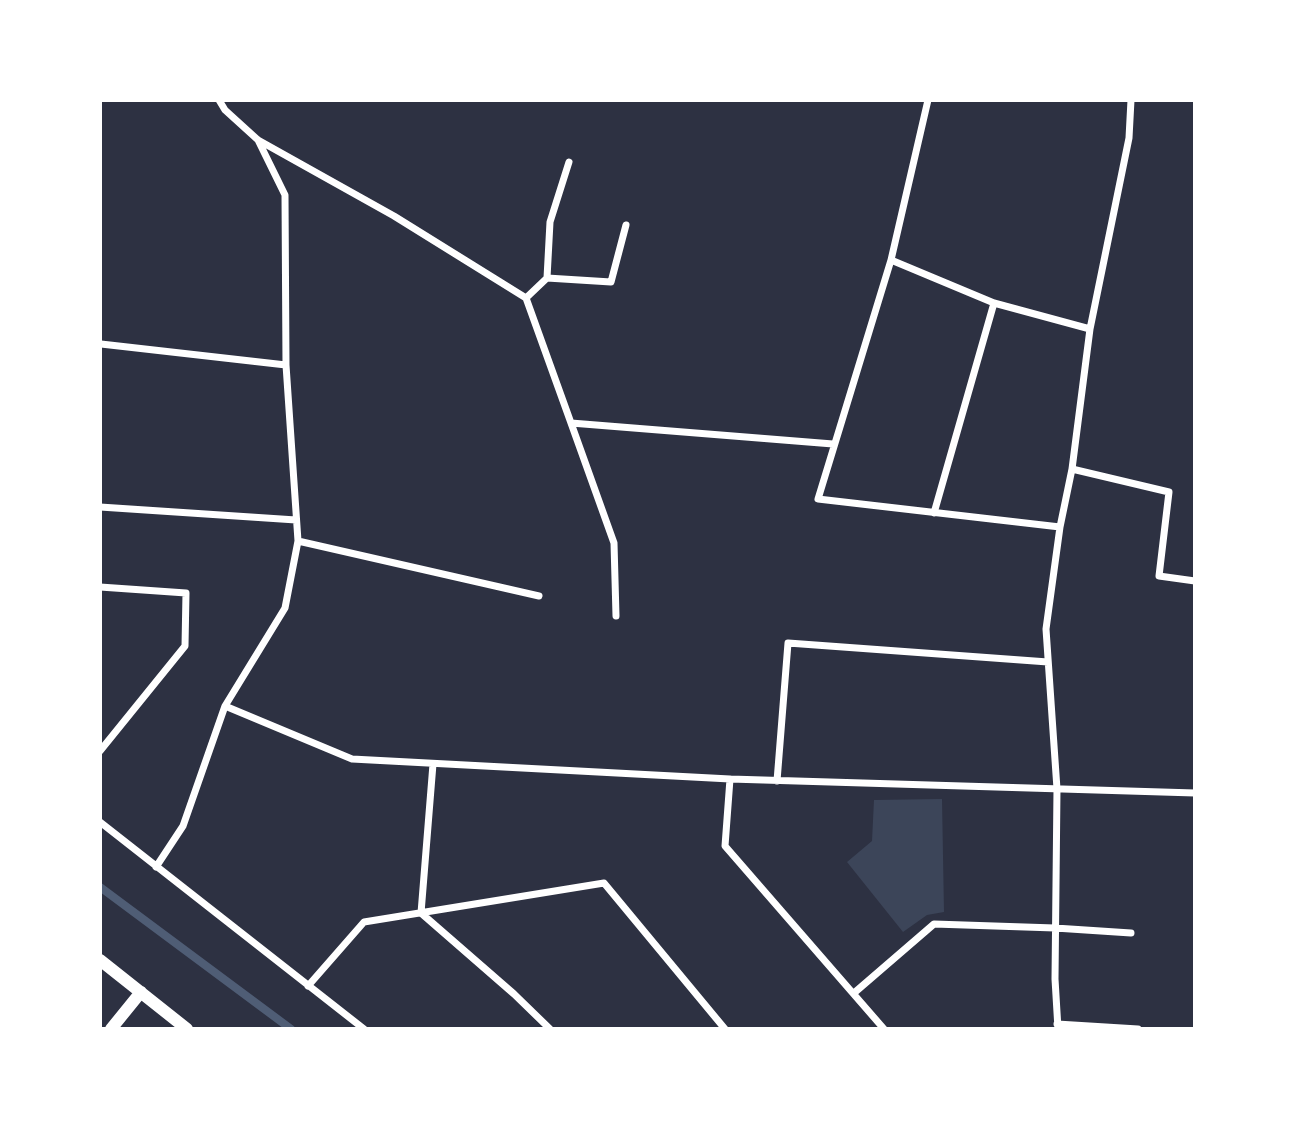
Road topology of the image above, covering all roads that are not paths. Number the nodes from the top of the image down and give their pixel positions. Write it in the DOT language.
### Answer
graph roads {
  1 [pos="219,100"];
  2 [pos="928,100"];
  3 [pos="1131,100"];
  4 [pos="258,140"];
  5 [pos="569,162"];
  6 [pos="626,225"];
  7 [pos="891,260"];
  8 [pos="547,278"];
  9 [pos="526,298"];
  10 [pos="994,303"];
  11 [pos="1090,329"];
  12 [pos="100,342"];
  13 [pos="286,365"];
  14 [pos="571,423"];
  15 [pos="833,444"];
  16 [pos="1072,469"];
  17 [pos="100,508"];
  18 [pos="934,513"];
  19 [pos="296,520"];
  20 [pos="1060,527"];
  21 [pos="298,541"];
  22 [pos="1195,580"];
  23 [pos="100,587"];
  24 [pos="539,596"];
  25 [pos="616,616"];
  26 [pos="1048,662"];
  27 [pos="225,706"];
  28 [pos="100,751"];
  29 [pos="433,764"];
  30 [pos="730,779"];
  31 [pos="777,781"];
  32 [pos="1057,789"];
  33 [pos="1195,793"];
  34 [pos="100,822"];
  35 [pos="156,867"];
  36 [pos="421,913"];
  37 [pos="1055,928"];
  38 [pos="1131,933"];
  39 [pos="100,960"];
  40 [pos="308,986"];
  41 [pos="141,992"];
  42 [pos="854,993"];
  43 [pos="1058,1026"];
  44 [pos="111,1029"];
  45 [pos="187,1029"];
  46 [pos="364,1029"];
  47 [pos="550,1029"];
  48 [pos="725,1029"];
  49 [pos="884,1029"];
  50 [pos="1138,1029"];
  1 -- 4 [label="street"];
  2 -- 7 [label="street"];
  3 -- 11 [label="street"];
  4 -- 9 [label="street"];
  4 -- 13 [label="street"];
  5 -- 8 [label="street"];
  6 -- 8 [label="street"];
  7 -- 10 [label="street"];
  7 -- 15 [label="street"];
  8 -- 9 [label="street"];
  9 -- 14 [label="street"];
  10 -- 11 [label="street"];
  10 -- 18 [label="street"];
  11 -- 16 [label="street"];
  12 -- 13 [label="street"];
  13 -- 19 [label="street"];
  14 -- 15 [label="street"];
  14 -- 25 [label="street"];
  15 -- 18 [label="street"];
  16 -- 20 [label="street"];
  16 -- 22 [label="street"];
  17 -- 19 [label="street"];
  18 -- 20 [label="street"];
  19 -- 21 [label="street"];
  20 -- 26 [label="street"];
  21 -- 24 [label="street"];
  21 -- 27 [label="street"];
  23 -- 28 [label="street"];
  26 -- 31 [label="street"];
  26 -- 32 [label="street"];
  27 -- 29 [label="street"];
  27 -- 35 [label="street"];
  29 -- 30 [label="street"];
  29 -- 36 [label="street"];
  30 -- 31 [label="street"];
  30 -- 42 [label="street"];
  31 -- 32 [label="street"];
  32 -- 33 [label="street"];
  32 -- 37 [label="street"];
  34 -- 35 [label="street"];
  35 -- 40 [label="street"];
  36 -- 40 [label="street"];
  36 -- 47 [label="street"];
  36 -- 48 [label="street"];
  37 -- 38 [label="street"];
  37 -- 42 [label="street"];
  37 -- 43 [label="street"];
  39 -- 41 [label="street"];
  40 -- 46 [label="street"];
  41 -- 44 [label="street"];
  41 -- 45 [label="street"];
  42 -- 49 [label="street"];
  43 -- 50 [label="street"];
}
